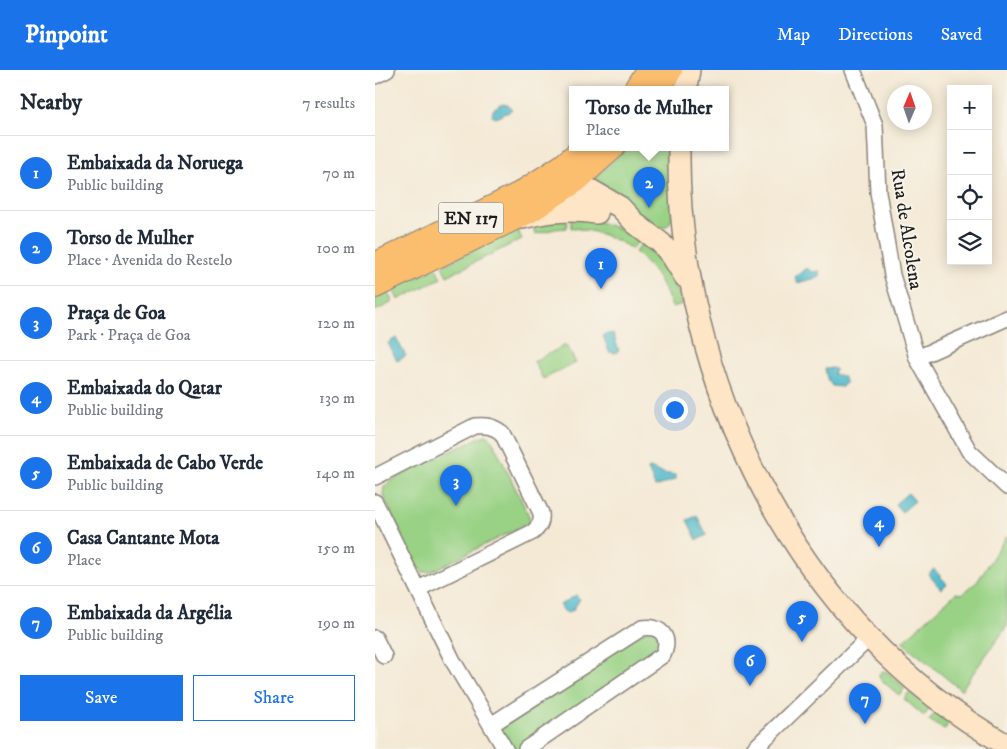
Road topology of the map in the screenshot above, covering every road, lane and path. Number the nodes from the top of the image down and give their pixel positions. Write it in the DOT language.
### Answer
graph roads {
  1 [pos="387,70"];
  2 [pos="648,70"];
  3 [pos="670,70"];
  4 [pos="689,70"];
  5 [pos="853,70"];
  6 [pos="375,76"];
  7 [pos="637,86"];
  8 [pos="661,86"];
  9 [pos="686,86"];
  10 [pos="583,151"];
  11 [pos="606,151"];
  12 [pos="679,151"];
  13 [pos="569,173"];
  14 [pos="680,205"];
  15 [pos="597,213"];
  16 [pos="506,223"];
  17 [pos="642,228"];
  18 [pos="375,265"];
  19 [pos="375,286"];
  20 [pos="694,301"];
  21 [pos="1007,318"];
  22 [pos="917,358"];
  23 [pos="375,477"];
  24 [pos="1007,487"];
  25 [pos="375,502"];
  26 [pos="418,589"];
  27 [pos="870,637"];
  28 [pos="375,638"];
  29 [pos="384,656"];
  30 [pos="491,725"];
  31 [pos="1007,745"];
  32 [pos="505,749"];
  33 [pos="526,749"];
  34 [pos="754,749"];
  1 -- 6 [label="street"];
  2 -- 7 [label="main road"];
  3 -- 8 [label="main road"];
  4 -- 9 [label="street"];
  5 -- 22 [label="street, Rua de Alcolena"];
  10 -- 13 [label="main road"];
  11 -- 13 [label="main road, EN 117"];
  12 -- 14 [label="street"];
  13 -- 15 [label="street"];
  13 -- 16 [label="main road, EN 117"];
  13 -- 17 [label="street"];
  13 -- 18 [label="main road, EN 117"];
  14 -- 17 [label="street"];
  14 -- 20 [label="street"];
  15 -- 16 [label="street"];
  15 -- 17 [label="street"];
  16 -- 19 [label="main road, EN 117"];
  17 -- 20 [label="street"];
  20 -- 27 [label="street"];
  21 -- 22 [label="street"];
  22 -- 24 [label="street, Rua de Alcolena"];
  23 -- 26 [label="street"];
  25 -- 26 [label="street"];
  26 -- 30 [label="street"];
  27 -- 31 [label="street"];
  27 -- 34 [label="street"];
  28 -- 29 [label="street"];
  30 -- 32 [label="street"];
  30 -- 33 [label="street"];
}
